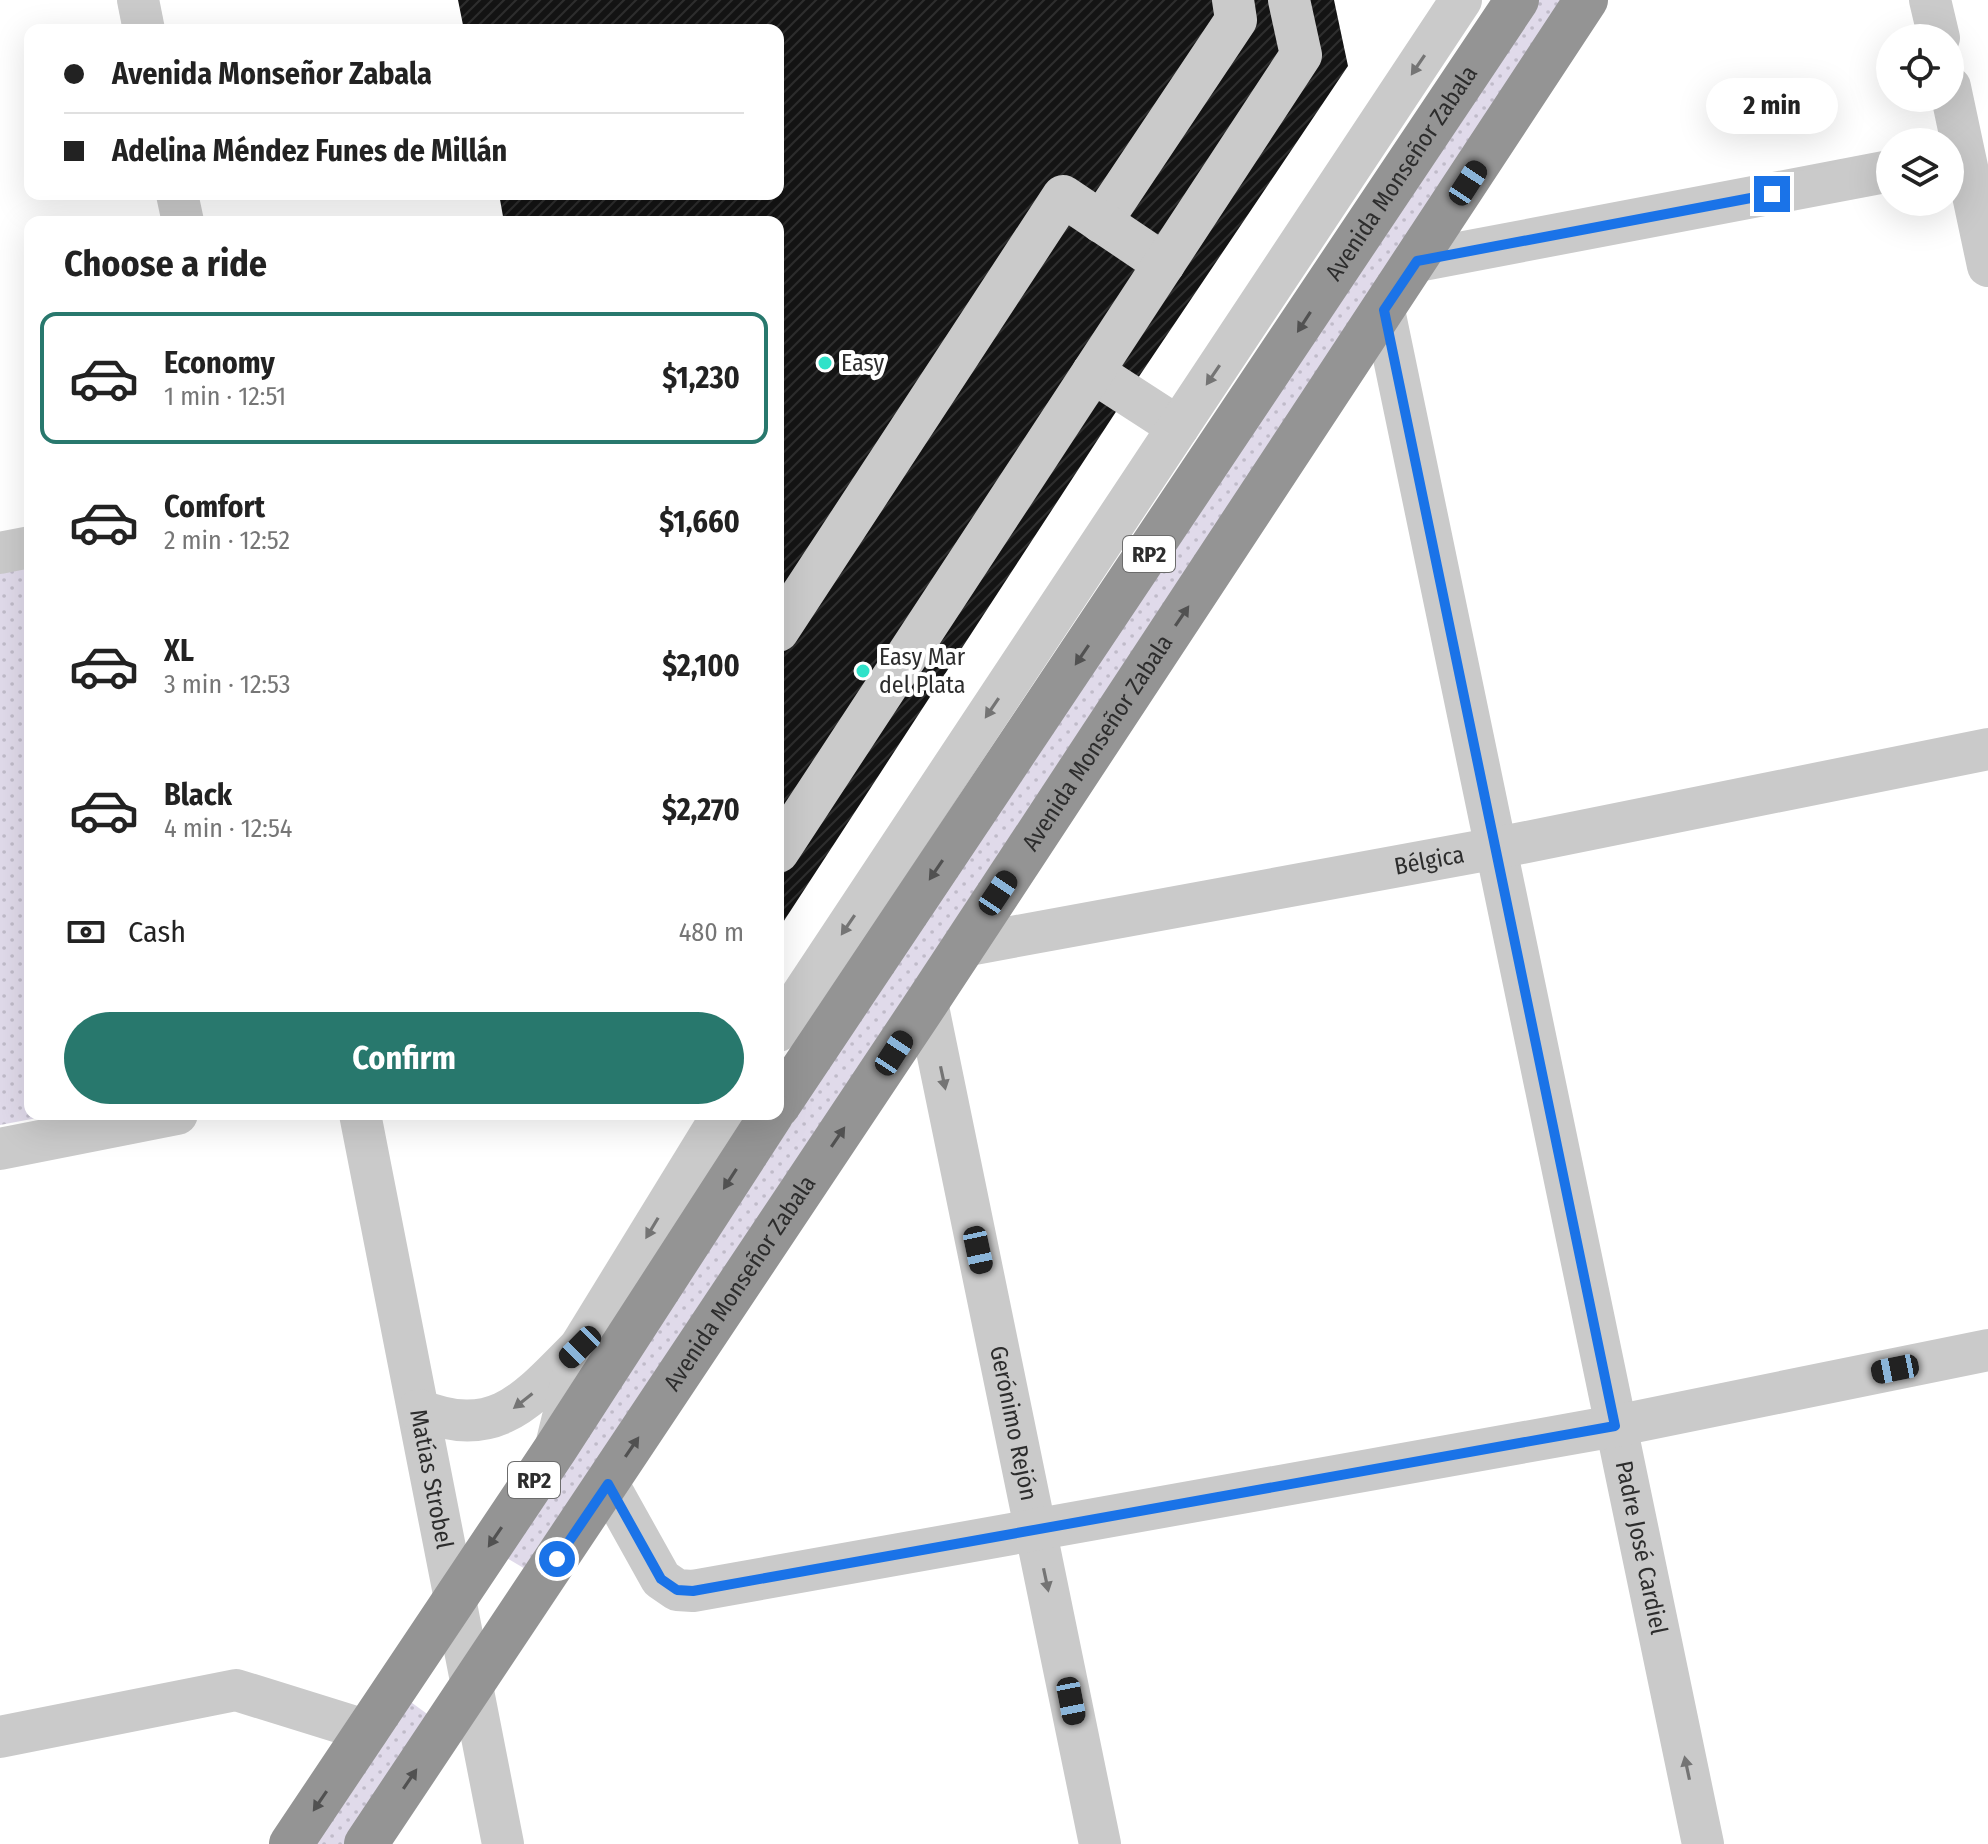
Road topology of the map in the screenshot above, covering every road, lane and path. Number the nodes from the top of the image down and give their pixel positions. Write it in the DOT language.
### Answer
graph roads {
  1 [pos="138,0"];
  2 [pos="1233,0"];
  3 [pos="1289,0"];
  4 [pos="1461,0"];
  5 [pos="1517,0"];
  6 [pos="1586,0"];
  7 [pos="1930,0"];
  8 [pos="143,24"];
  9 [pos="1936,24"];
  10 [pos="1957,112"];
  11 [pos="1968,156"];
  12 [pos="1876,174"];
  13 [pos="1101,222"];
  14 [pos="1417,261"];
  15 [pos="1164,264"];
  16 [pos="1988,266"];
  17 [pos="1384,310"];
  18 [pos="1093,372"];
  19 [pos="1178,427"];
  20 [pos="24,548"];
  21 [pos="0,553"];
  22 [pos="784,622"];
  23 [pos="1988,749"];
  24 [pos="790,807"];
  25 [pos="784,830"];
  26 [pos="1497,848"];
  27 [pos="963,946"];
  28 [pos="927,1002"];
  29 [pos="784,1022"];
  30 [pos="784,1097"];
  31 [pos="147,1120"];
  32 [pos="361,1120"];
  33 [pos="719,1120"];
  34 [pos="768,1120"];
  35 [pos="0,1149"];
  36 [pos="580,1347"];
  37 [pos="1988,1350"];
  38 [pos="419,1410"];
  39 [pos="1615,1426"];
  40 [pos="556,1448"];
  41 [pos="608,1484"];
  42 [pos="1036,1530"];
  43 [pos="455,1596"];
  44 [pos="472,1686"];
  45 [pos="368,1731"];
  46 [pos="0,1737"];
  47 [pos="291,1844"];
  48 [pos="366,1844"];
  49 [pos="503,1844"];
  50 [pos="1100,1844"];
  51 [pos="1703,1844"];
  1 -- 8 [label="street"];
  2 -- 13 [label="street"];
  3 -- 15 [label="street"];
  4 -- 19 [label="street, one-way"];
  5 -- 30 [label="highway, Avenida Monseñor Zabala / RP2, one-way"];
  6 -- 14 [label="highway, Avenida Monseñor Zabala / RP2"];
  7 -- 9 [label="street"];
  10 -- 11 [label="street"];
  11 -- 16 [label="street"];
  12 -- 14 [label="street"];
  13 -- 15 [label="street"];
  13 -- 22 [label="street"];
  14 -- 17 [label="highway, Avenida Monseñor Zabala / RP2"];
  15 -- 18 [label="street"];
  17 -- 26 [label="street, Padre José Cardiel"];
  27 -- 17 [label="highway, Avenida Monseñor Zabala / RP2, one-way"];
  18 -- 19 [label="street"];
  18 -- 24 [label="street"];
  19 -- 29 [label="street, one-way"];
  20 -- 21 [label="street"];
  23 -- 26 [label="street, Bélgica"];
  24 -- 25 [label="street"];
  26 -- 27 [label="street, Bélgica"];
  26 -- 39 [label="street, Padre José Cardiel"];
  27 -- 28 [label="highway, Avenida Monseñor Zabala / RP2"];
  41 -- 28 [label="highway, Avenida Monseñor Zabala / RP2, one-way"];
  28 -- 42 [label="street, Gerónimo Rejón, one-way"];
  31 -- 35 [label="street"];
  32 -- 38 [label="street, Matías Strobel"];
  33 -- 36 [label="street, one-way"];
  34 -- 40 [label="highway, RP2, one-way"];
  36 -- 38 [label="street, one-way"];
  36 -- 40 [label="street"];
  37 -- 39 [label="street"];
  38 -- 43 [label="street, Matías Strobel"];
  39 -- 42 [label="street"];
  51 -- 39 [label="street, Padre José Cardiel, one-way"];
  40 -- 43 [label="highway, RP2, one-way"];
  41 -- 42 [label="street"];
  41 -- 44 [label="highway, Avenida Monseñor Zabala / RP2"];
  42 -- 50 [label="street, Gerónimo Rejón, one-way"];
  43 -- 44 [label="street, Matías Strobel"];
  43 -- 45 [label="highway, RP2"];
  48 -- 44 [label="highway, Avenida Monseñor Zabala / RP2, one-way"];
  44 -- 49 [label="street, Matías Strobel"];
  45 -- 46 [label="street"];
  45 -- 47 [label="highway, RP2, one-way"];
}
